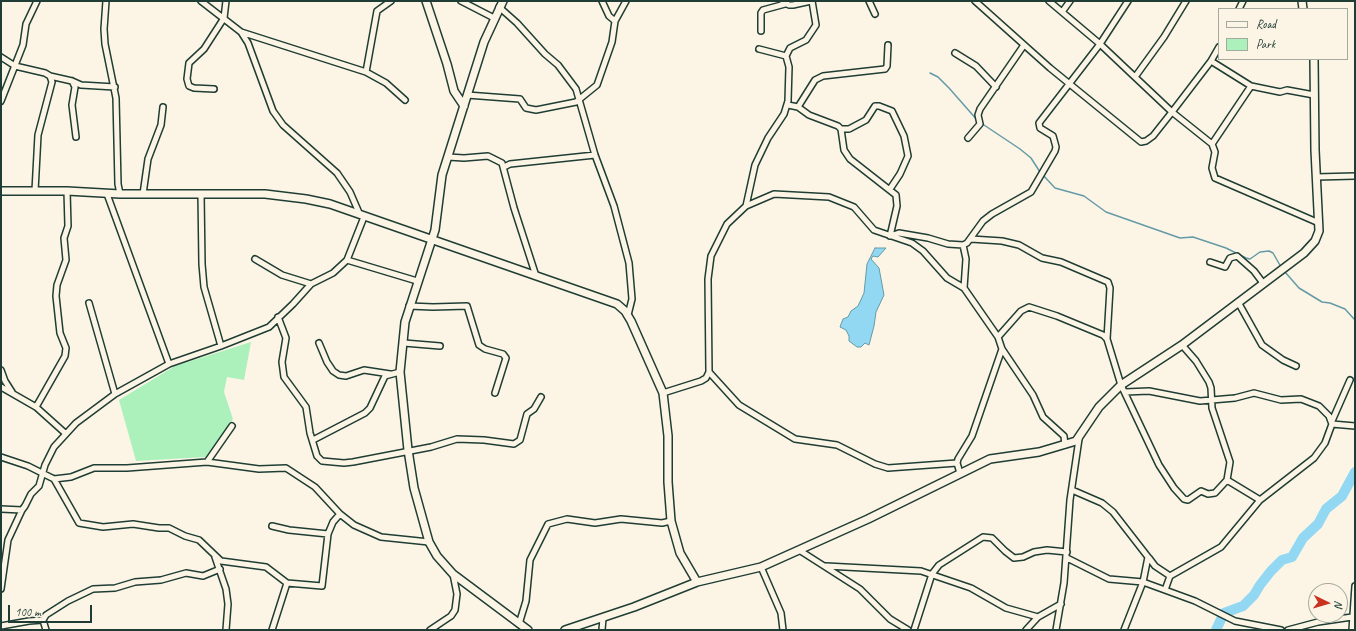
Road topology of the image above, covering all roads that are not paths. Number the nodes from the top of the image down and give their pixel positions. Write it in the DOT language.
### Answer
graph roads {
  1 [pos="37,1"];
  2 [pos="106,1"];
  3 [pos="201,1"];
  4 [pos="226,1"];
  5 [pos="391,1"];
  6 [pos="426,1"];
  7 [pos="461,1"];
  8 [pos="602,1"];
  9 [pos="626,1"];
  10 [pos="811,1"];
  11 [pos="869,1"];
  12 [pos="974,1"];
  13 [pos="1049,1"];
  14 [pos="1070,1"];
  15 [pos="1128,1"];
  16 [pos="1186,1"];
  17 [pos="784,2"];
  18 [pos="501,4"];
  19 [pos="1062,12"];
  20 [pos="875,14"];
  21 [pos="224,18"];
  22 [pos="494,18"];
  23 [pos="615,21"];
  24 [pos="241,32"];
  25 [pos="761,32"];
  26 [pos="1100,44"];
  27 [pos="888,45"];
  28 [pos="1024,45"];
  29 [pos="759,49"];
  30 [pos="1218,49"];
  31 [pos="955,53"];
  32 [pos="786,56"];
  33 [pos="1,57"];
  34 [pos="1314,60"];
  35 [pos="1211,61"];
  36 [pos="15,66"];
  37 [pos="366,72"];
  38 [pos="50,76"];
  39 [pos="1134,78"];
  40 [pos="72,81"];
  41 [pos="1068,82"];
  42 [pos="1251,86"];
  43 [pos="115,87"];
  44 [pos="996,87"];
  45 [pos="214,89"];
  46 [pos="467,95"];
  47 [pos="1314,95"];
  48 [pos="579,99"];
  49 [pos="405,100"];
  50 [pos="1,101"];
  51 [pos="788,105"];
  52 [pos="464,106"];
  53 [pos="163,107"];
  54 [pos="798,107"];
  55 [pos="1172,112"];
  56 [pos="841,129"];
  57 [pos="76,136"];
  58 [pos="968,138"];
  59 [pos="1212,144"];
  60 [pos="595,155"];
  61 [pos="448,157"];
  62 [pos="504,167"];
  63 [pos="1355,176"];
  64 [pos="1316,177"];
  65 [pos="890,189"];
  66 [pos="1,191"];
  67 [pos="35,191"];
  68 [pos="67,191"];
  69 [pos="107,194"];
  70 [pos="120,194"];
  71 [pos="143,194"];
  72 [pos="200,194"];
  73 [pos="746,206"];
  74 [pos="362,216"];
  75 [pos="1319,224"];
  76 [pos="890,236"];
  77 [pos="971,239"];
  78 [pos="432,240"];
  79 [pos="963,245"];
  80 [pos="255,259"];
  81 [pos="347,260"];
  82 [pos="1210,262"];
  83 [pos="536,276"];
  84 [pos="417,281"];
  85 [pos="1263,283"];
  86 [pos="311,284"];
  87 [pos="964,288"];
  88 [pos="1238,302"];
  89 [pos="89,303"];
  90 [pos="409,306"];
  91 [pos="628,315"];
  92 [pos="278,318"];
  93 [pos="998,337"];
  94 [pos="1107,339"];
  95 [pos="319,343"];
  96 [pos="404,343"];
  97 [pos="1182,345"];
  98 [pos="221,346"];
  99 [pos="440,346"];
  100 [pos="1002,349"];
  101 [pos="168,364"];
  102 [pos="1296,366"];
  103 [pos="1,370"];
  104 [pos="400,372"];
  105 [pos="709,372"];
  106 [pos="391,374"];
  107 [pos="1350,380"];
  108 [pos="1,387"];
  109 [pos="1123,389"];
  110 [pos="12,393"];
  111 [pos="495,393"];
  112 [pos="663,393"];
  113 [pos="115,394"];
  114 [pos="541,397"];
  115 [pos="1212,400"];
  116 [pos="36,407"];
  117 [pos="1332,423"];
  118 [pos="232,426"];
  119 [pos="1355,426"];
  120 [pos="66,433"];
  121 [pos="1079,439"];
  122 [pos="313,440"];
  123 [pos="1065,445"];
  124 [pos="408,450"];
  125 [pos="1,457"];
  126 [pos="207,462"];
  127 [pos="957,463"];
  128 [pos="960,473"];
  129 [pos="43,474"];
  130 [pos="54,479"];
  131 [pos="1227,480"];
  132 [pos="1072,490"];
  133 [pos="1260,500"];
  134 [pos="1,509"];
  135 [pos="22,510"];
  136 [pos="340,514"];
  137 [pos="671,521"];
  138 [pos="272,526"];
  139 [pos="328,534"];
  140 [pos="429,542"];
  141 [pos="799,550"];
  142 [pos="1067,552"];
  143 [pos="215,557"];
  144 [pos="1148,557"];
  145 [pos="1067,558"];
  146 [pos="826,566"];
  147 [pos="761,567"];
  148 [pos="220,569"];
  149 [pos="453,574"];
  150 [pos="932,574"];
  151 [pos="1170,576"];
  152 [pos="697,582"];
  153 [pos="1143,582"];
  154 [pos="287,583"];
  155 [pos="1355,586"];
  156 [pos="1,588"];
  157 [pos="1165,590"];
  158 [pos="1061,604"];
  159 [pos="1038,617"];
  160 [pos="1352,617"];
  161 [pos="603,618"];
  162 [pos="43,620"];
  163 [pos="519,624"];
  164 [pos="898,624"];
  165 [pos="1,626"];
  166 [pos="46,630"];
  167 [pos="226,630"];
  168 [pos="272,630"];
  169 [pos="430,630"];
  170 [pos="528,630"];
  171 [pos="565,630"];
  172 [pos="602,630"];
  173 [pos="783,630"];
  174 [pos="900,630"];
  175 [pos="908,630"];
  176 [pos="914,630"];
  177 [pos="1026,630"];
  178 [pos="1056,630"];
  179 [pos="1124,630"];
  180 [pos="1281,630"];
  181 [pos="1288,630"];
  182 [pos="1352,630"];
  1 -- 36 [label="street"];
  2 -- 43 [label="street"];
  3 -- 21 [label="street"];
  4 -- 21 [label="street"];
  5 -- 37 [label="street"];
  6 -- 52 [label="street"];
  7 -- 22 [label="street"];
  8 -- 23 [label="street"];
  9 -- 23 [label="street"];
  10 -- 17 [label="street"];
  10 -- 32 [label="street"];
  11 -- 20 [label="street"];
  12 -- 28 [label="street"];
  13 -- 19 [label="street"];
  14 -- 19 [label="street"];
  15 -- 26 [label="street"];
  16 -- 39 [label="street"];
  17 -- 25 [label="street"];
  18 -- 22 [label="street"];
  18 -- 48 [label="street"];
  19 -- 26 [label="street"];
  21 -- 24 [label="street"];
  21 -- 45 [label="street"];
  22 -- 46 [label="street"];
  23 -- 48 [label="street"];
  24 -- 37 [label="street"];
  24 -- 74 [label="street"];
  26 -- 39 [label="street"];
  26 -- 41 [label="street"];
  27 -- 54 [label="street"];
  28 -- 41 [label="street"];
  28 -- 44 [label="street"];
  29 -- 32 [label="street"];
  30 -- 35 [label="street"];
  31 -- 44 [label="street"];
  32 -- 51 [label="street"];
  33 -- 36 [label="street"];
  34 -- 47 [label="street"];
  35 -- 42 [label="street"];
  35 -- 55 [label="street"];
  36 -- 38 [label="street"];
  36 -- 50 [label="street"];
  37 -- 49 [label="street"];
  38 -- 40 [label="street"];
  38 -- 67 [label="street"];
  39 -- 55 [label="street"];
  40 -- 43 [label="street"];
  40 -- 57 [label="street"];
  41 -- 55 [label="street"];
  41 -- 77 [label="street"];
  42 -- 47 [label="street"];
  42 -- 59 [label="street"];
  43 -- 70 [label="street"];
  44 -- 58 [label="street"];
  46 -- 48 [label="street"];
  46 -- 52 [label="street"];
  47 -- 64 [label="street"];
  48 -- 60 [label="street"];
  51 -- 54 [label="street"];
  51 -- 73 [label="street"];
  52 -- 61 [label="street"];
  53 -- 71 [label="street"];
  54 -- 56 [label="street"];
  55 -- 59 [label="street"];
  56 -- 65 [label="street"];
  56 -- 65 [label="street"];
  59 -- 75 [label="street"];
  60 -- 62 [label="street"];
  60 -- 91 [label="street"];
  61 -- 62 [label="street"];
  61 -- 78 [label="street"];
  62 -- 83 [label="street"];
  63 -- 64 [label="street"];
  64 -- 75 [label="street"];
  65 -- 76 [label="street"];
  66 -- 67 [label="street"];
  67 -- 68 [label="street"];
  68 -- 69 [label="street"];
  68 -- 116 [label="street"];
  69 -- 70 [label="street"];
  69 -- 101 [label="street"];
  70 -- 71 [label="street"];
  71 -- 72 [label="street"];
  72 -- 74 [label="street"];
  72 -- 98 [label="street"];
  73 -- 76 [label="street"];
  73 -- 105 [label="street"];
  74 -- 78 [label="street"];
  74 -- 81 [label="street"];
  75 -- 85 [label="street"];
  76 -- 79 [label="street"];
  76 -- 87 [label="street"];
  77 -- 79 [label="street"];
  77 -- 94 [label="street"];
  78 -- 83 [label="street"];
  78 -- 84 [label="street"];
  79 -- 87 [label="street"];
  80 -- 86 [label="street"];
  81 -- 84 [label="street"];
  81 -- 86 [label="street"];
  82 -- 85 [label="street"];
  83 -- 91 [label="street"];
  84 -- 90 [label="street"];
  85 -- 88 [label="street"];
  86 -- 92 [label="street"];
  87 -- 93 [label="street"];
  88 -- 97 [label="street"];
  88 -- 102 [label="street"];
  89 -- 113 [label="street"];
  90 -- 96 [label="street"];
  90 -- 111 [label="street"];
  91 -- 112 [label="street"];
  92 -- 98 [label="street"];
  92 -- 122 [label="street"];
  93 -- 94 [label="street"];
  93 -- 100 [label="street"];
  94 -- 109 [label="street"];
  95 -- 106 [label="street"];
  96 -- 99 [label="street"];
  96 -- 104 [label="street"];
  97 -- 109 [label="street"];
  97 -- 115 [label="street"];
  98 -- 101 [label="street"];
  100 -- 123 [label="street"];
  100 -- 127 [label="street"];
  101 -- 113 [label="street"];
  103 -- 110 [label="street"];
  104 -- 106 [label="street"];
  104 -- 124 [label="street"];
  105 -- 112 [label="street"];
  105 -- 127 [label="street"];
  106 -- 122 [label="street"];
  107 -- 117 [label="street"];
  108 -- 110 [label="street"];
  109 -- 115 [label="street"];
  109 -- 121 [label="street"];
  109 -- 131 [label="street"];
  110 -- 116 [label="street"];
  112 -- 137 [label="street"];
  113 -- 120 [label="street"];
  114 -- 124 [label="street"];
  115 -- 117 [label="street"];
  115 -- 131 [label="street"];
  116 -- 120 [label="street"];
  117 -- 119 [label="street"];
  117 -- 133 [label="street"];
  118 -- 126 [label="street"];
  120 -- 129 [label="street"];
  121 -- 123 [label="street"];
  121 -- 132 [label="street"];
  122 -- 124 [label="street"];
  123 -- 128 [label="street"];
  124 -- 140 [label="street"];
  125 -- 129 [label="street"];
  126 -- 130 [label="street"];
  126 -- 136 [label="street"];
  127 -- 128 [label="street"];
  128 -- 141 [label="street"];
  129 -- 130 [label="street"];
  129 -- 135 [label="street"];
  130 -- 143 [label="street"];
  131 -- 133 [label="street"];
  132 -- 142 [label="street"];
  132 -- 144 [label="street"];
  133 -- 151 [label="street"];
  134 -- 135 [label="street"];
  135 -- 156 [label="street"];
  136 -- 139 [label="street"];
  136 -- 140 [label="street"];
  137 -- 152 [label="street"];
  137 -- 163 [label="street"];
  138 -- 139 [label="street"];
  139 -- 154 [label="street"];
  140 -- 149 [label="street"];
  141 -- 146 [label="street"];
  141 -- 147 [label="street"];
  142 -- 145 [label="street"];
  142 -- 150 [label="street"];
  143 -- 148 [label="street"];
  143 -- 154 [label="street"];
  144 -- 151 [label="street"];
  144 -- 153 [label="street"];
  145 -- 153 [label="street"];
  145 -- 158 [label="street"];
  146 -- 150 [label="street"];
  146 -- 164 [label="street"];
  147 -- 152 [label="street"];
  147 -- 173 [label="street"];
  148 -- 162 [label="street"];
  148 -- 167 [label="street"];
  149 -- 163 [label="street"];
  149 -- 169 [label="street"];
  150 -- 159 [label="street"];
  150 -- 176 [label="street"];
  151 -- 157 [label="street"];
  152 -- 161 [label="street"];
  153 -- 157 [label="street"];
  153 -- 179 [label="street"];
  154 -- 168 [label="street"];
  155 -- 160 [label="street"];
  157 -- 180 [label="street"];
  158 -- 159 [label="street"];
  158 -- 178 [label="street"];
  159 -- 177 [label="street"];
  160 -- 181 [label="street"];
  160 -- 182 [label="street"];
  161 -- 171 [label="street"];
  161 -- 172 [label="street"];
  162 -- 165 [label="street"];
  162 -- 166 [label="street"];
  163 -- 170 [label="street"];
  164 -- 174 [label="street"];
  164 -- 175 [label="street"];
}
